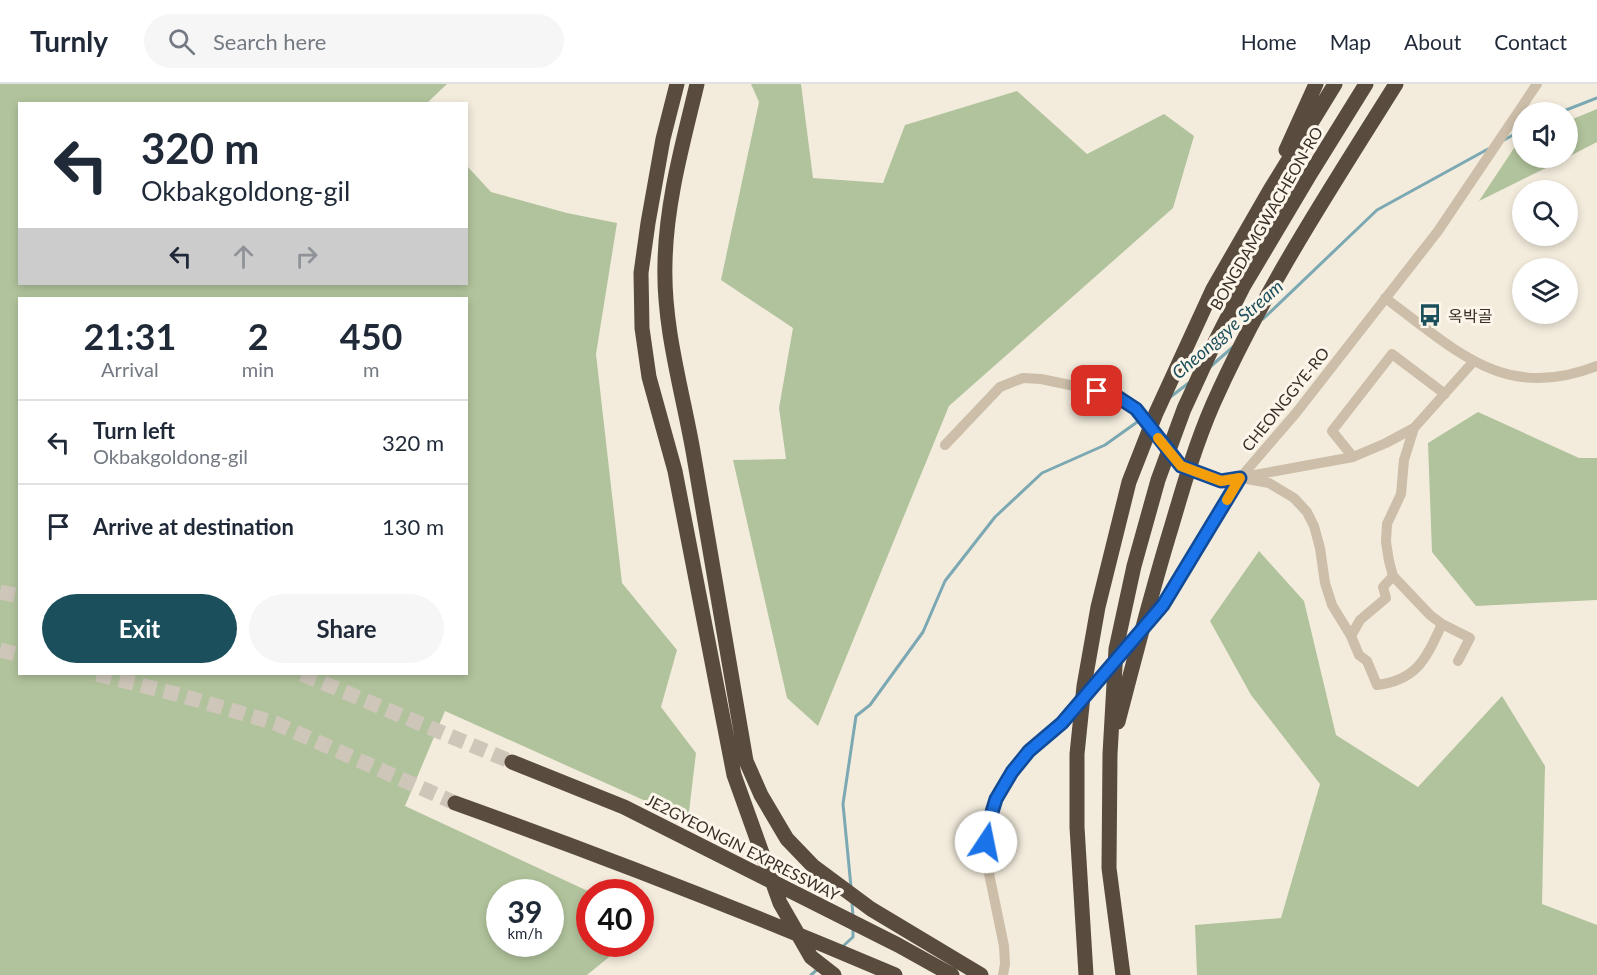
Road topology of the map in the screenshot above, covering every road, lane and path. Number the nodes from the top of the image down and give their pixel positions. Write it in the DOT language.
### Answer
graph roads {
  1 [pos="676,84"];
  2 [pos="697,84"];
  3 [pos="1316,84"];
  4 [pos="1335,84"];
  5 [pos="1366,84"];
  6 [pos="1396,84"];
  7 [pos="1537,84"];
  8 [pos="1270,190"];
  9 [pos="1385,298"];
  10 [pos="1473,362"];
  11 [pos="1597,366"];
  12 [pos="1445,394"];
  13 [pos="1413,428"];
  14 [pos="945,445"];
  15 [pos="1353,457"];
  16 [pos="1183,472"];
  17 [pos="1240,478"];
  18 [pos="1393,576"];
  19 [pos="1442,624"];
  20 [pos="1351,636"];
  21 [pos="1458,661"];
  22 [pos="1110,754"];
  23 [pos="512,762"];
  24 [pos="455,803"];
  25 [pos="834,975"];
  26 [pos="895,975"];
  27 [pos="952,975"];
  28 [pos="981,975"];
  29 [pos="1003,975"];
  30 [pos="1086,975"];
  31 [pos="1123,975"];
  1 -- 25 [label="highway"];
  2 -- 28 [label="highway"];
  3 -- 8 [label="highway, BONGDAMGWACHEON-RO"];
  4 -- 8 [label="highway, BONGDAMGWACHEON-RO"];
  5 -- 22 [label="highway, BONGDAMGWACHEON-RO"];
  6 -- 16 [label="highway, BONGDAMGWACHEON-RO"];
  7 -- 9 [label="street, CHEONGGYE-RO"];
  8 -- 30 [label="highway, BONGDAMGWACHEON-RO"];
  9 -- 10 [label="street"];
  9 -- 17 [label="street, CHEONGGYE-RO"];
  10 -- 11 [label="street"];
  10 -- 12 [label="street"];
  12 -- 13 [label="street"];
  12 -- 15 [label="street"];
  13 -- 15 [label="street"];
  13 -- 18 [label="street"];
  14 -- 16 [label="street"];
  15 -- 17 [label="street"];
  16 -- 17 [label="street"];
  16 -- 22 [label="highway, BONGDAMGWACHEON-RO"];
  17 -- 20 [label="street"];
  17 -- 29 [label="street, CHEONGGYE-RO"];
  18 -- 19 [label="street"];
  18 -- 20 [label="street"];
  19 -- 20 [label="street"];
  19 -- 21 [label="street"];
  22 -- 31 [label="highway, BONGDAMGWACHEON-RO"];
  23 -- 27 [label="highway, JE2GYEONGIN EXPRESSWAY"];
  24 -- 26 [label="highway"];
}
